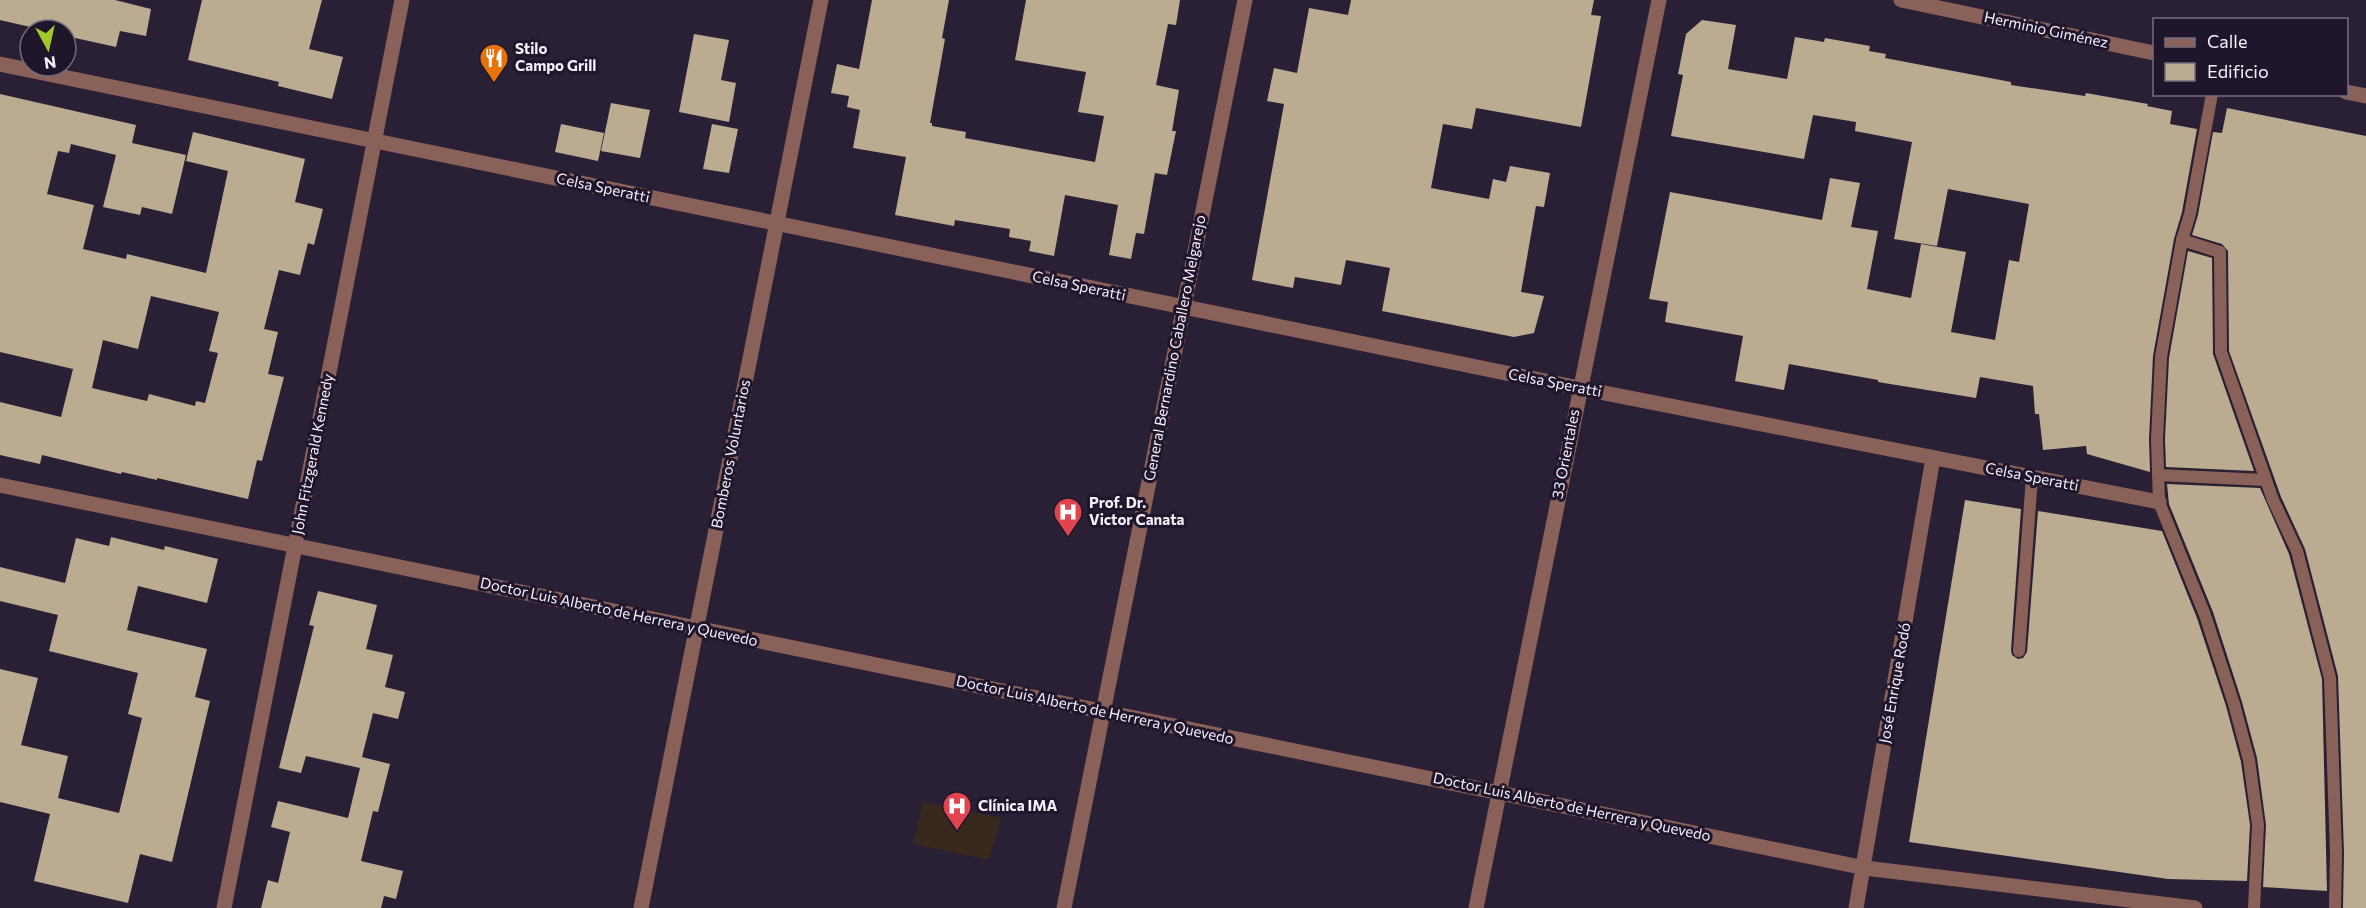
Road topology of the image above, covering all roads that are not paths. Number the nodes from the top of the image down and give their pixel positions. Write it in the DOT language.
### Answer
graph roads {
  1 [pos="402,0"];
  2 [pos="821,0"];
  3 [pos="1245,0"];
  4 [pos="1659,0"];
  5 [pos="1901,0"];
  6 [pos="2153,53"];
  7 [pos="0,64"];
  8 [pos="2348,92"];
  9 [pos="2212,96"];
  10 [pos="2366,96"];
  11 [pos="374,141"];
  12 [pos="777,224"];
  13 [pos="2181,240"];
  14 [pos="1184,307"];
  15 [pos="1579,388"];
  16 [pos="1933,458"];
  17 [pos="2158,476"];
  18 [pos="2032,477"];
  19 [pos="2265,480"];
  20 [pos="0,485"];
  21 [pos="2158,502"];
  22 [pos="295,546"];
  23 [pos="697,628"];
  24 [pos="2019,651"];
  25 [pos="1103,712"];
  26 [pos="1499,792"];
  27 [pos="1865,868"];
  28 [pos="224,908"];
  29 [pos="641,908"];
  30 [pos="1064,908"];
  31 [pos="1476,908"];
  32 [pos="1856,908"];
  33 [pos="2195,908"];
  34 [pos="2254,908"];
  35 [pos="2335,908"];
  1 -- 11 [label="street, John Fitzgerald Kennedy"];
  2 -- 12 [label="street, Bomberos Voluntarios"];
  3 -- 14 [label="street, General Bernardino Caballero Melgarejo"];
  4 -- 15 [label="street, 33 Orientales"];
  5 -- 6 [label="street, Herminio Giménez"];
  7 -- 11 [label="street, Celsa Speratti"];
  8 -- 10 [label="street"];
  9 -- 13 [label="lane"];
  11 -- 12 [label="street, Celsa Speratti"];
  11 -- 22 [label="street, John Fitzgerald Kennedy"];
  12 -- 14 [label="street, Celsa Speratti"];
  12 -- 23 [label="street, Bomberos Voluntarios"];
  13 -- 17 [label="lane"];
  13 -- 19 [label="lane"];
  14 -- 15 [label="street, Celsa Speratti"];
  14 -- 25 [label="street, General Bernardino Caballero Melgarejo"];
  15 -- 16 [label="street, Celsa Speratti"];
  15 -- 26 [label="street, 33 Orientales"];
  16 -- 18 [label="street, Celsa Speratti"];
  16 -- 27 [label="street, José Enrique Rodó"];
  17 -- 19 [label="lane"];
  17 -- 21 [label="lane"];
  18 -- 21 [label="street, Celsa Speratti"];
  18 -- 24 [label="lane"];
  19 -- 35 [label="lane"];
  20 -- 22 [label="street, Doctor Luis Alberto de Herrera y Quevedo"];
  21 -- 34 [label="lane"];
  22 -- 23 [label="street, Doctor Luis Alberto de Herrera y Quevedo"];
  22 -- 28 [label="street, John Fitzgerald Kennedy"];
  23 -- 25 [label="street, Doctor Luis Alberto de Herrera y Quevedo"];
  23 -- 29 [label="street, Bomberos Voluntarios"];
  25 -- 26 [label="street, Doctor Luis Alberto de Herrera y Quevedo"];
  25 -- 30 [label="street, General Bernardino Caballero Melgarejo"];
  26 -- 27 [label="street, Doctor Luis Alberto de Herrera y Quevedo"];
  26 -- 31 [label="street, 33 Orientales"];
  27 -- 32 [label="street, José Enrique Rodó"];
  27 -- 33 [label="street, Doctor Luis Alberto de Herrera y Quevedo"];
}
